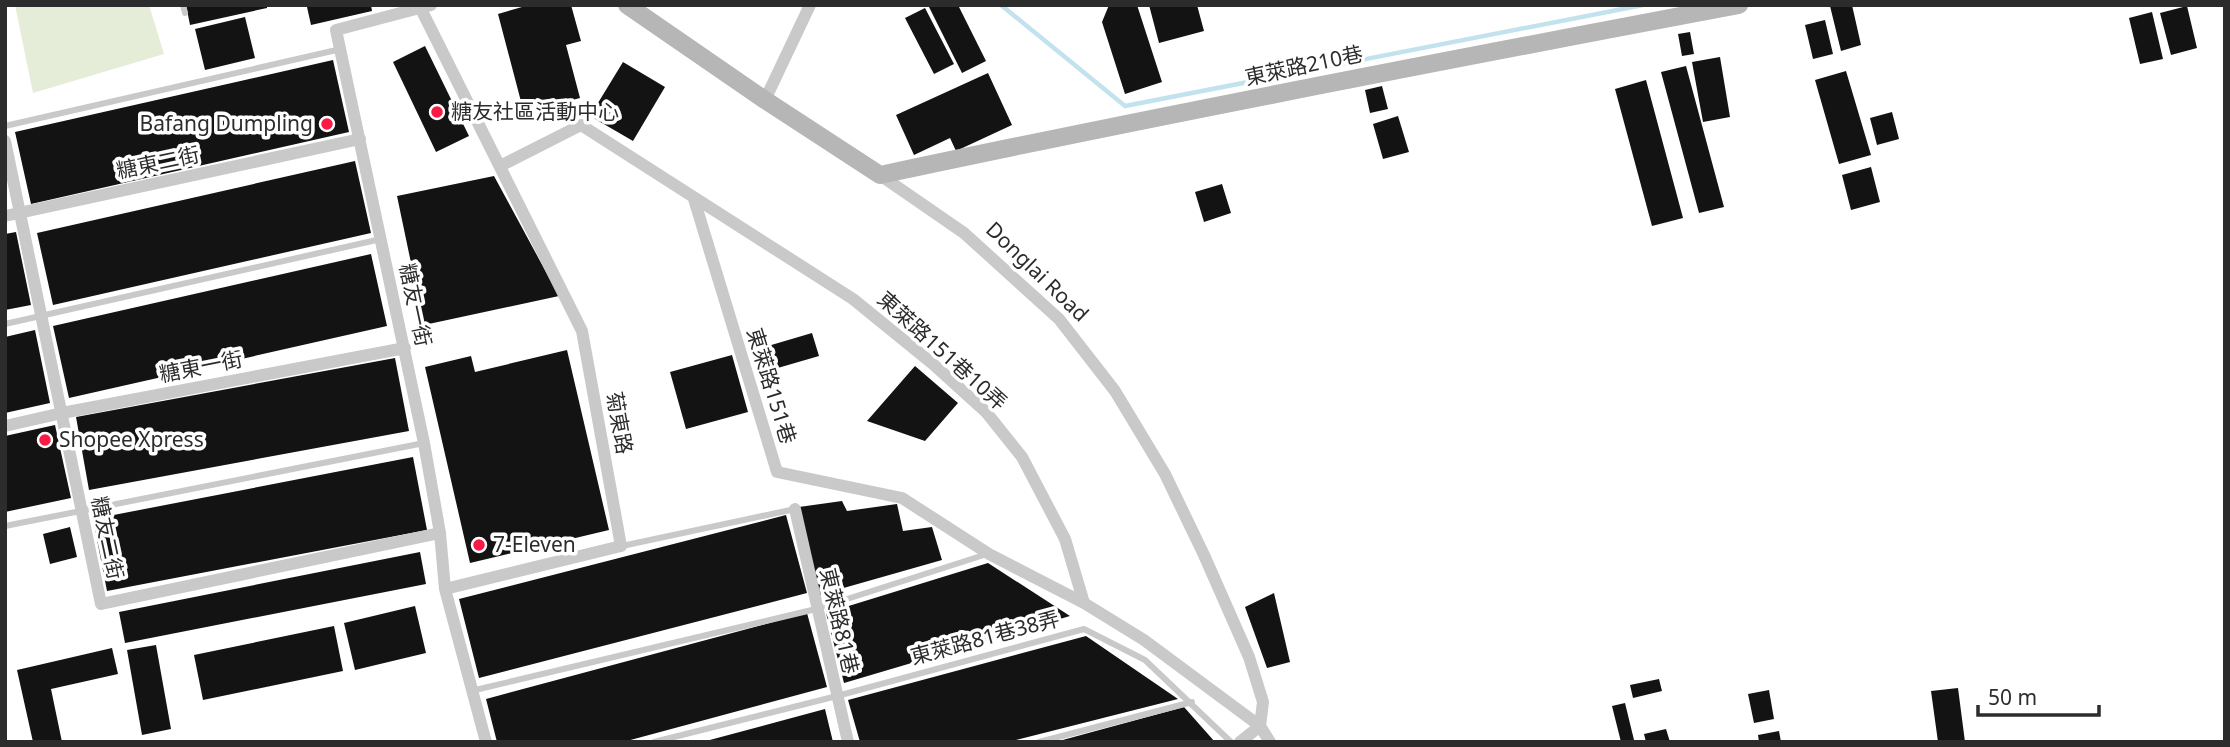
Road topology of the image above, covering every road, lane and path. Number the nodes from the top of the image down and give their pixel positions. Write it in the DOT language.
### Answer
graph roads {
  1 [pos="627,5"];
  2 [pos="810,5"];
  3 [pos="1740,5"];
  4 [pos="424,6"];
  5 [pos="341,49"];
  6 [pos="765,100"];
  7 [pos="5,126"];
  8 [pos="360,139"];
  9 [pos="5,141"];
  10 [pos="500,166"];
  11 [pos="880,175"];
  12 [pos="694,199"];
  13 [pos="19,213"];
  14 [pos="5,216"];
  15 [pos="382,239"];
  16 [pos="42,316"];
  17 [pos="5,324"];
  18 [pos="405,348"];
  19 [pos="62,413"];
  20 [pos="5,426"];
  21 [pos="424,443"];
  22 [pos="795,509"];
  23 [pos="81,511"];
  24 [pos="5,526"];
  25 [pos="440,533"];
  26 [pos="621,546"];
  27 [pos="989,554"];
  28 [pos="445,589"];
  29 [pos="1084,603"];
  30 [pos="816,609"];
  31 [pos="471,691"];
  32 [pos="837,696"];
  33 [pos="1192,702"];
  34 [pos="1260,726"];
  35 [pos="486,742"];
  36 [pos="654,742"];
  37 [pos="848,742"];
  38 [pos="1039,742"];
  39 [pos="1231,742"];
  40 [pos="1240,742"];
  41 [pos="1270,742"];
  1 -- 6 [label="street, Donglai Road"];
  2 -- 6 [label="street"];
  3 -- 11 [label="street, 東萊路210巷"];
  4 -- 5 [label="street, 糖友一街"];
  4 -- 10 [label="street, 菊東路"];
  5 -- 7 [label="lane"];
  5 -- 8 [label="street, 糖友一街"];
  6 -- 11 [label="street, Donglai Road"];
  8 -- 13 [label="street, 糖東二街"];
  8 -- 15 [label="street, 糖友一街"];
  9 -- 13 [label="street, 糖友二街"];
  10 -- 12 [label="street"];
  10 -- 26 [label="street, 菊東路"];
  11 -- 34 [label="street, Donglai Road"];
  12 -- 27 [label="street, 東萊路151巷"];
  12 -- 29 [label="street, 東萊路151巷10弄"];
  13 -- 14 [label="street, 糖東二街"];
  13 -- 16 [label="street, 糖友二街"];
  15 -- 16 [label="lane"];
  15 -- 18 [label="street, 糖友一街"];
  16 -- 17 [label="lane"];
  16 -- 19 [label="street, 糖友二街"];
  18 -- 19 [label="street, 糖東一街"];
  18 -- 21 [label="street, 糖友一街"];
  19 -- 20 [label="street, 糖東一街"];
  19 -- 23 [label="street, 糖友二街"];
  21 -- 23 [label="lane"];
  21 -- 25 [label="street, 糖友一街"];
  22 -- 26 [label="lane"];
  22 -- 30 [label="street, 東萊路81巷"];
  23 -- 24 [label="lane"];
  23 -- 25 [label="street, 糖友二街"];
  25 -- 28 [label="street, 糖友一街"];
  26 -- 28 [label="street"];
  27 -- 29 [label="street, 東萊路151巷"];
  27 -- 30 [label="lane"];
  28 -- 31 [label="street"];
  29 -- 34 [label="street, 東萊路151巷"];
  30 -- 31 [label="lane"];
  30 -- 32 [label="street, 東萊路81巷"];
  31 -- 35 [label="street"];
  32 -- 33 [label="lane, 東萊路81巷38弄"];
  32 -- 36 [label="lane, 東萊路81巷38弄"];
  32 -- 37 [label="street, 東萊路81巷"];
  33 -- 38 [label="lane"];
  33 -- 39 [label="lane, 東萊路81巷38弄"];
  34 -- 40 [label="street"];
  34 -- 41 [label="street"];
}
